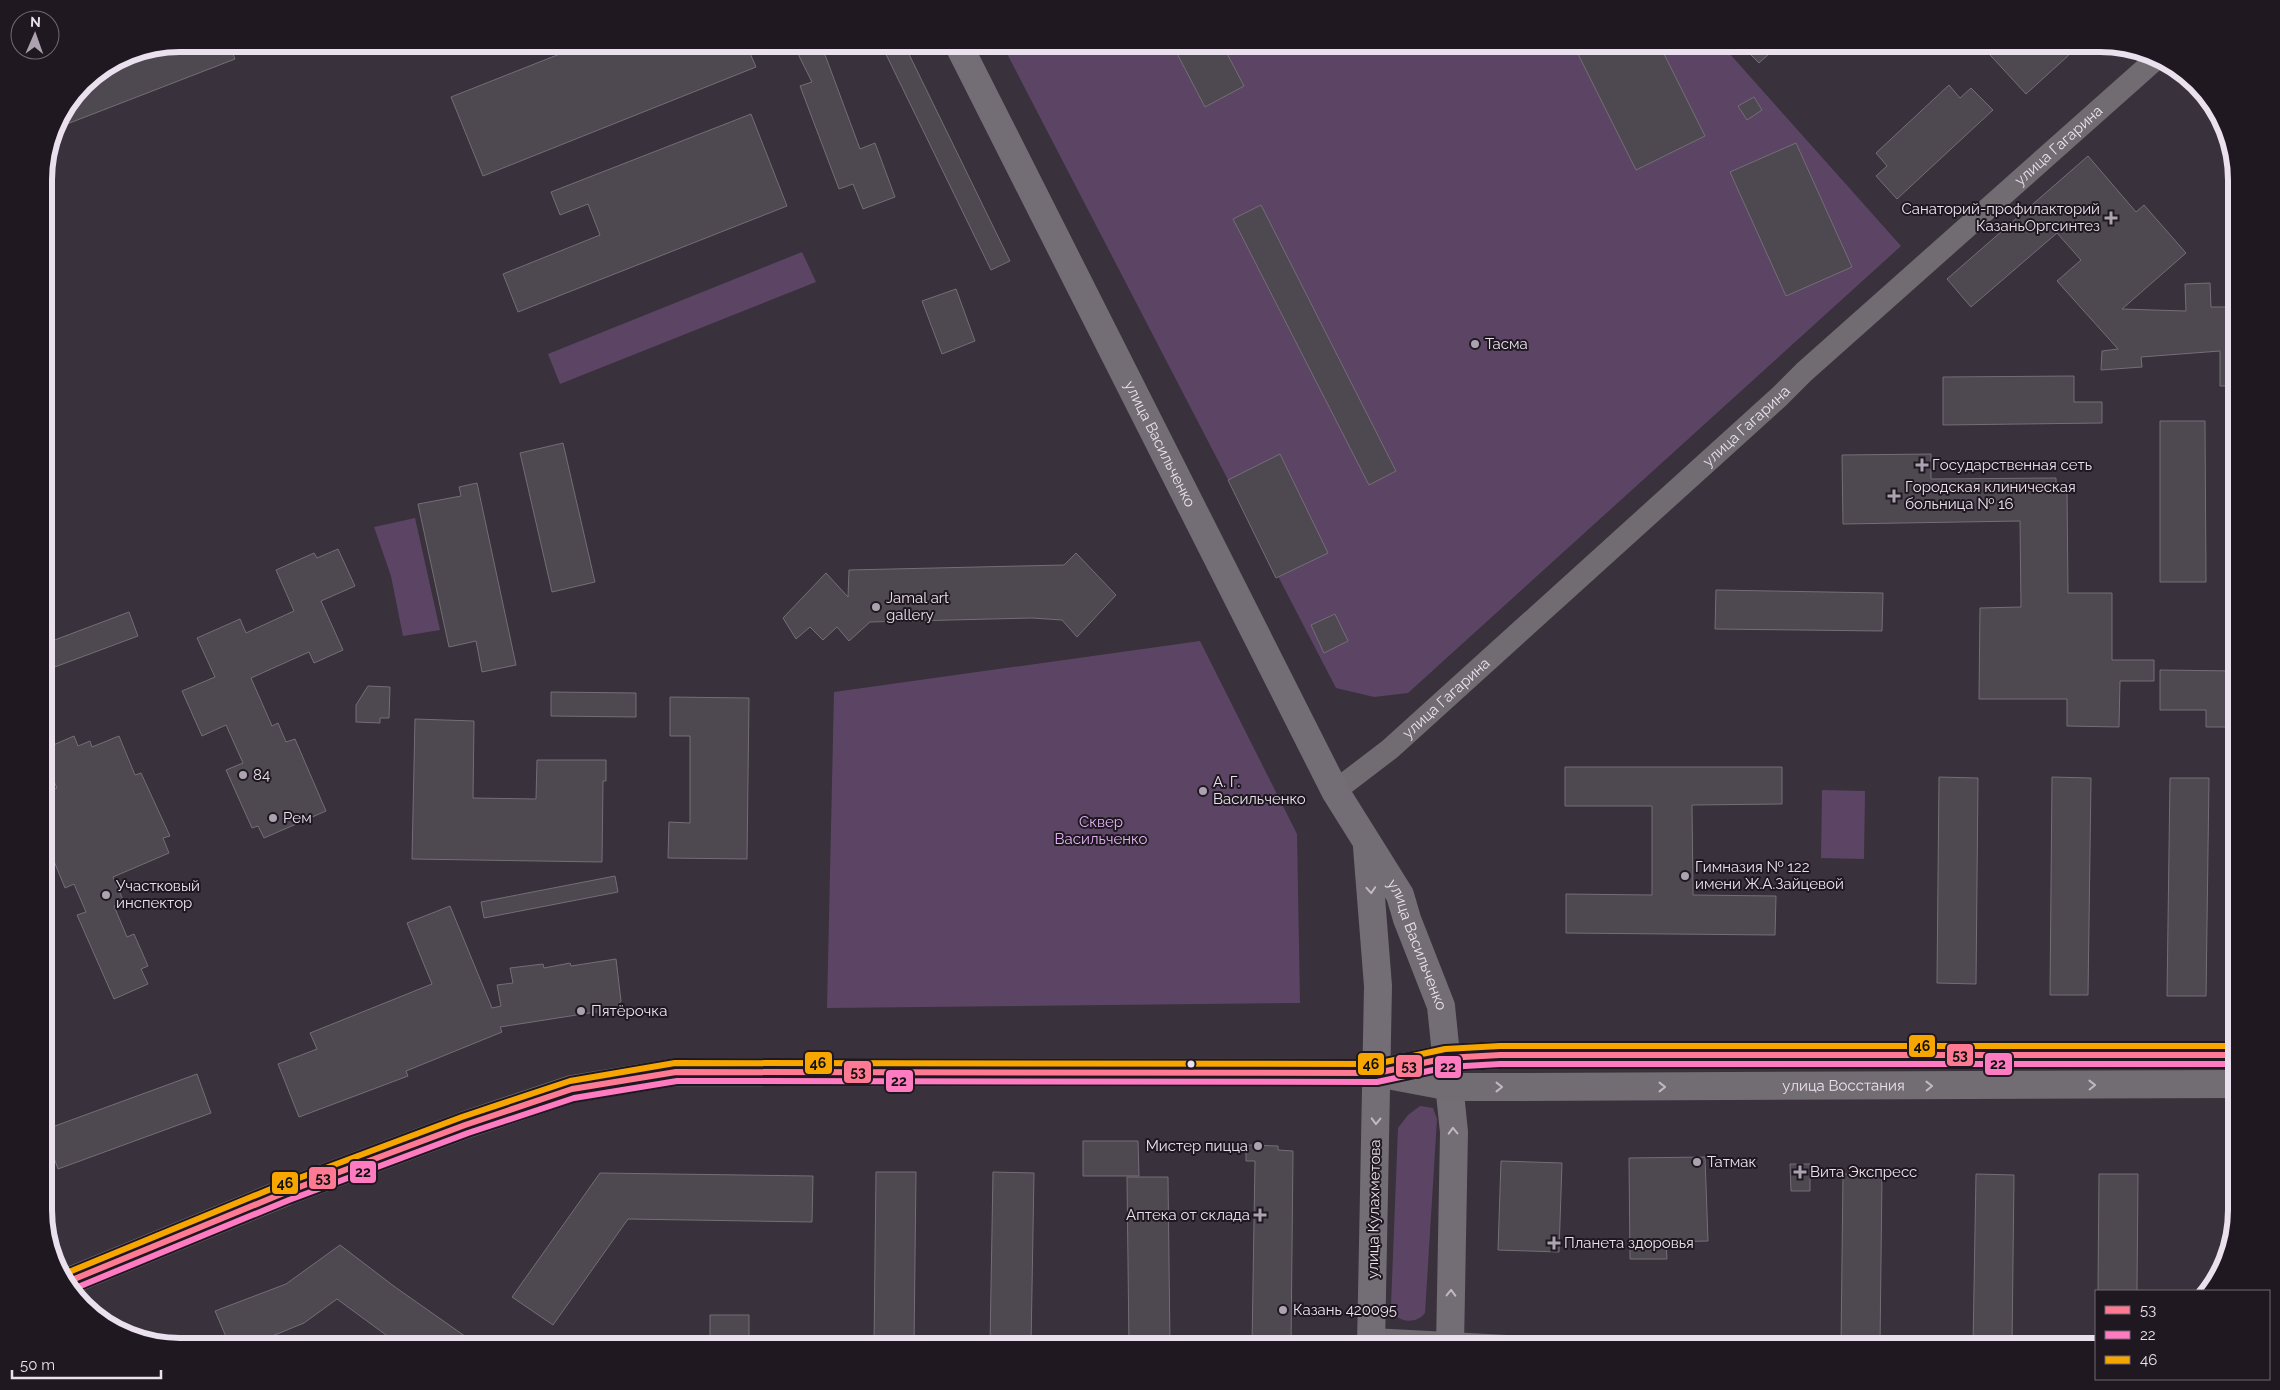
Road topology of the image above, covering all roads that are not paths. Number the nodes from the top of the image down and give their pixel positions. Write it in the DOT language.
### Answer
graph roads {
  1 [pos="962,52"];
  2 [pos="2151,64"];
  3 [pos="1335,791"];
  4 [pos="1367,841"];
  5 [pos="2228,1055"];
  6 [pos="1446,1058"];
  7 [pos="1377,1073"];
  8 [pos="2228,1084"];
  9 [pos="1450,1086"];
  10 [pos="74,1279"];
  11 [pos="1371,1338"];
  12 [pos="1450,1338"];
  1 -- 3 [label="main road, улица Васильченко"];
  2 -- 3 [label="street, улица Гагарина"];
  3 -- 4 [label="main road, улица Васильченко"];
  4 -- 6 [label="main road, улица Васильченко"];
  4 -- 7 [label="main road, улица Васильченко, one-way"];
  5 -- 6 [label="main road, улица Восстания"];
  6 -- 7 [label="main road, улица Восстания"];
  6 -- 9 [label="main road"];
  7 -- 9 [label="main road, улица Восстания"];
  7 -- 10 [label="main road, улица Восстания"];
  7 -- 11 [label="main road, улица Кулахметова, one-way"];
  9 -- 8 [label="main road, улица Восстания, one-way"];
  12 -- 9 [label="main road, one-way"];
}
